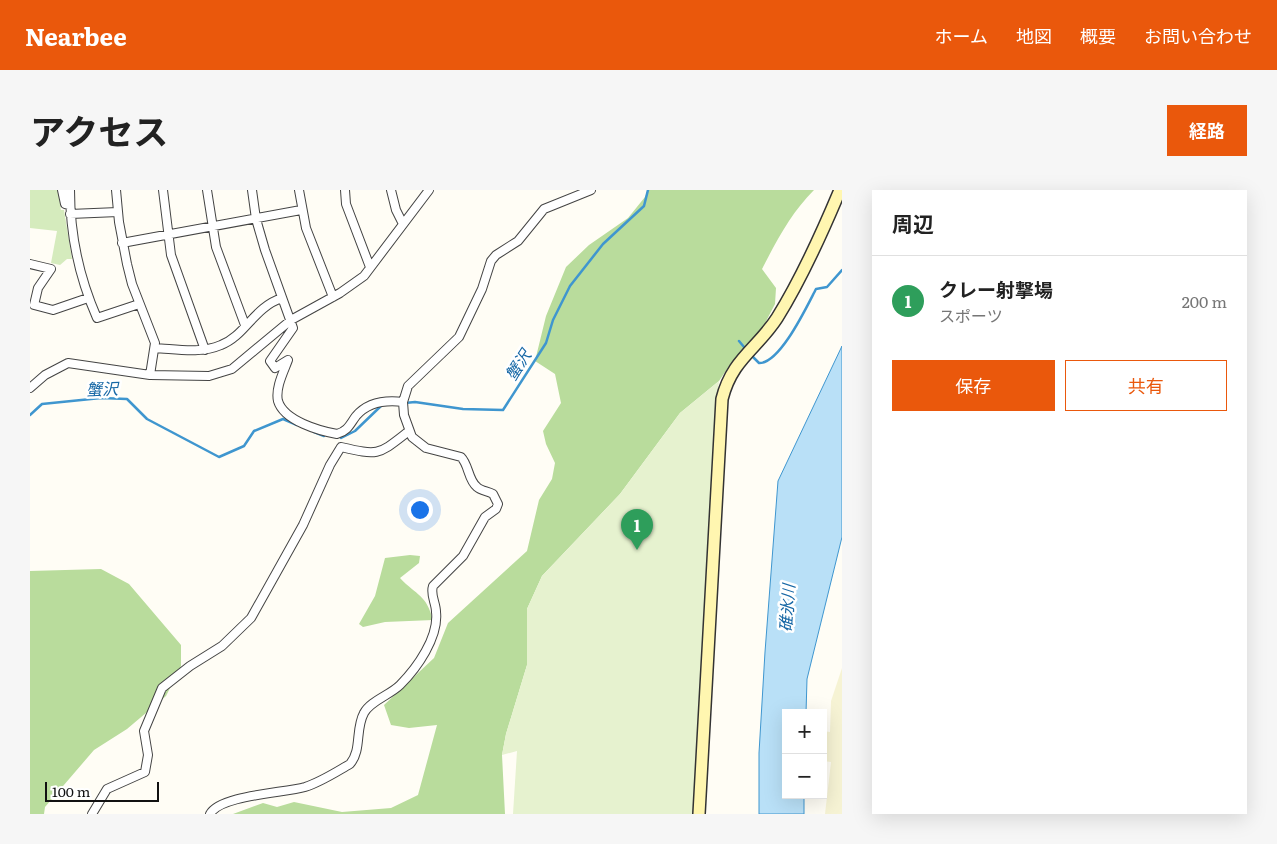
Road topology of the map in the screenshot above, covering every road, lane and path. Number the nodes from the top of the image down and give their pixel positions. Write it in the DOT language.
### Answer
graph roads {
  1 [pos="62,190"];
  2 [pos="70,190"];
  3 [pos="116,190"];
  4 [pos="163,190"];
  5 [pos="207,190"];
  6 [pos="252,190"];
  7 [pos="298,190"];
  8 [pos="345,190"];
  9 [pos="391,190"];
  10 [pos="429,190"];
  11 [pos="591,190"];
  12 [pos="840,190"];
  13 [pos="70,205"];
  14 [pos="301,210"];
  15 [pos="118,212"];
  16 [pos="70,214"];
  17 [pos="256,219"];
  18 [pos="403,224"];
  19 [pos="212,227"];
  20 [pos="167,235"];
  21 [pos="122,243"];
  22 [pos="30,264"];
  23 [pos="370,267"];
  24 [pos="333,297"];
  25 [pos="88,298"];
  26 [pos="282,298"];
  27 [pos="139,304"];
  28 [pos="291,320"];
  29 [pos="245,325"];
  30 [pos="155,348"];
  31 [pos="205,350"];
  32 [pos="150,375"];
  33 [pos="30,388"];
  34 [pos="403,402"];
  35 [pos="409,431"];
  36 [pos="92,814"];
  37 [pos="210,814"];
  38 [pos="699,814"];
  1 -- 13 [label="street"];
  2 -- 13 [label="street"];
  3 -- 15 [label="street"];
  4 -- 20 [label="street"];
  5 -- 19 [label="street"];
  6 -- 17 [label="street"];
  7 -- 14 [label="street"];
  8 -- 23 [label="street"];
  9 -- 18 [label="street"];
  10 -- 18 [label="street"];
  11 -- 34 [label="street"];
  12 -- 38 [label="street"];
  13 -- 16 [label="street"];
  14 -- 17 [label="street"];
  14 -- 24 [label="street"];
  15 -- 16 [label="street"];
  15 -- 21 [label="street"];
  16 -- 25 [label="street"];
  17 -- 19 [label="street"];
  17 -- 26 [label="street"];
  18 -- 23 [label="street"];
  19 -- 20 [label="street"];
  19 -- 29 [label="street"];
  20 -- 21 [label="street"];
  20 -- 31 [label="street"];
  21 -- 27 [label="street"];
  22 -- 25 [label="street"];
  23 -- 24 [label="street"];
  24 -- 28 [label="street"];
  25 -- 27 [label="street"];
  26 -- 28 [label="street"];
  26 -- 29 [label="street"];
  27 -- 30 [label="street"];
  28 -- 32 [label="street"];
  28 -- 34 [label="street"];
  29 -- 31 [label="street"];
  30 -- 31 [label="street"];
  30 -- 32 [label="street"];
  32 -- 33 [label="street"];
  34 -- 35 [label="street"];
  35 -- 36 [label="street"];
  35 -- 37 [label="street"];
}
